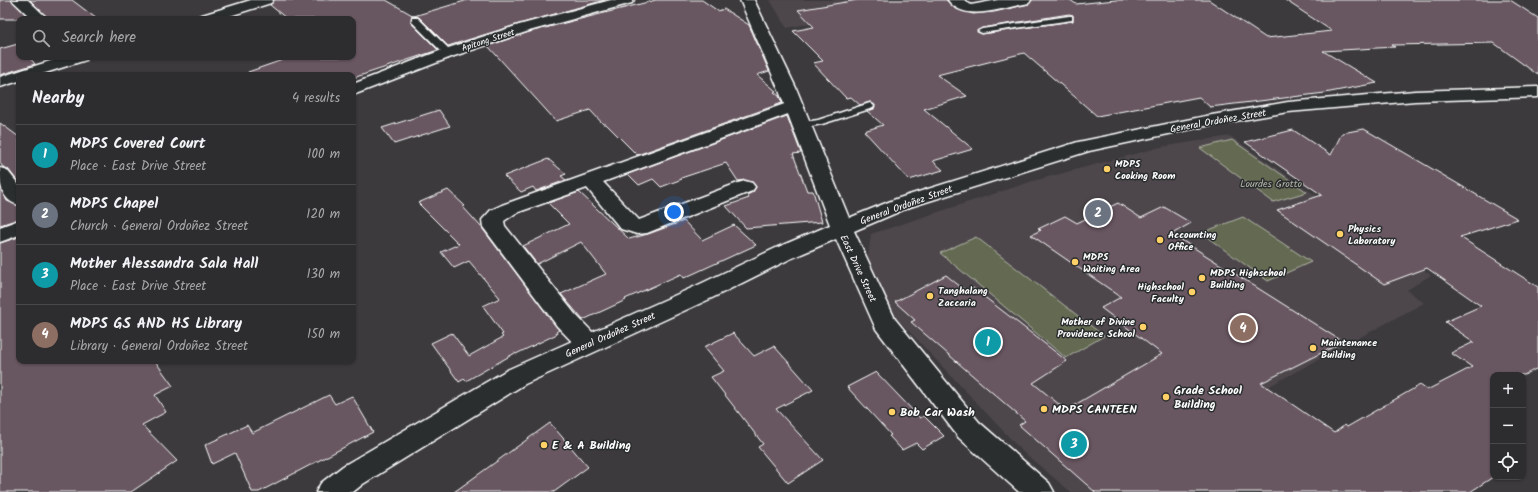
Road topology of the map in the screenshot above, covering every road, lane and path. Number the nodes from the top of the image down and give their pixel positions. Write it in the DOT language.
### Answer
graph roads {
  1 [pos="20,0"];
  2 [pos="266,0"];
  3 [pos="627,0"];
  4 [pos="747,0"];
  5 [pos="955,0"];
  6 [pos="1014,1"];
  7 [pos="38,16"];
  8 [pos="214,16"];
  9 [pos="1069,18"];
  10 [pos="415,20"];
  11 [pos="982,31"];
  12 [pos="448,53"];
  13 [pos="70,60"];
  14 [pos="28,72"];
  15 [pos="356,89"];
  16 [pos="1538,92"];
  17 [pos="870,106"];
  18 [pos="797,115"];
  19 [pos="0,174"];
  20 [pos="591,180"];
  21 [pos="745,187"];
  22 [pos="16,196"];
  23 [pos="16,228"];
  24 [pos="841,228"];
  25 [pos="0,235"];
  26 [pos="588,343"];
  27 [pos="331,492"];
  28 [pos="1039,492"];
  1 -- 7 [label="street"];
  2 -- 8 [label="street"];
  3 -- 12 [label="street, Apitong Street"];
  4 -- 18 [label="street, East Drive Street"];
  5 -- 6 [label="street"];
  9 -- 11 [label="lane"];
  10 -- 12 [label="lane"];
  12 -- 15 [label="street, Apitong Street"];
  13 -- 14 [label="street"];
  16 -- 24 [label="street, General Ordoñez Street"];
  17 -- 18 [label="lane"];
  18 -- 20 [label="street"];
  18 -- 24 [label="street, East Drive Street"];
  19 -- 22 [label="street"];
  20 -- 21 [label="street"];
  20 -- 26 [label="street"];
  23 -- 25 [label="street"];
  24 -- 26 [label="street, General Ordoñez Street"];
  24 -- 28 [label="street, East Drive Street"];
  26 -- 27 [label="street, General Ordoñez Street"];
}
